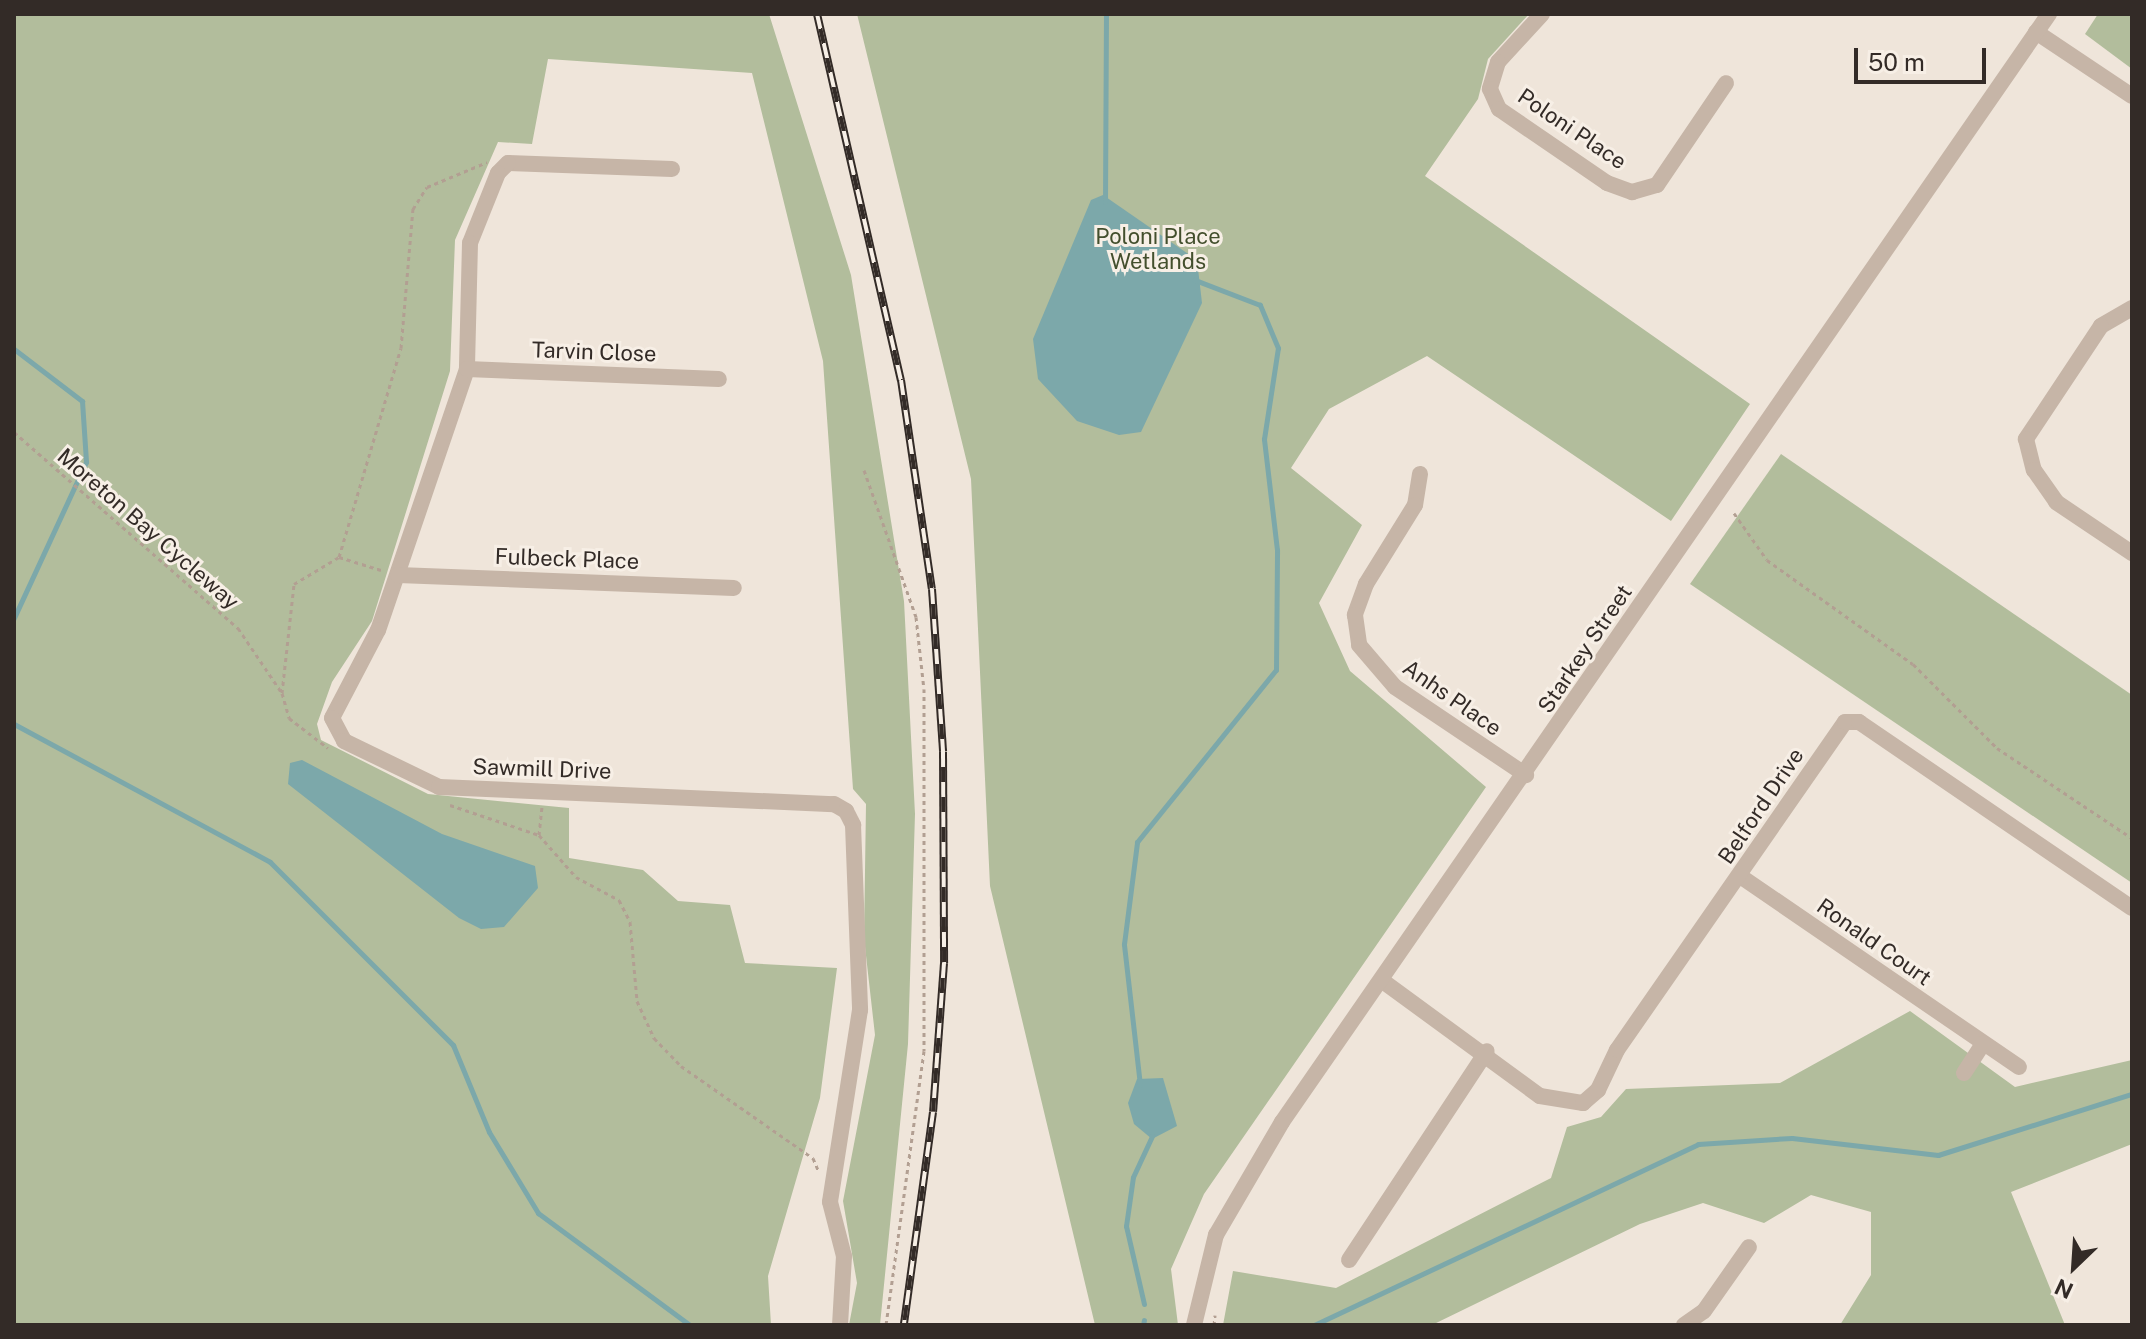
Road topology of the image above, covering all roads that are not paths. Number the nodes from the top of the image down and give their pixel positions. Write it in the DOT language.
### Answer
graph roads {
  1 [pos="1542,14"];
  2 [pos="2049,14"];
  3 [pos="2036,32"];
  4 [pos="1726,83"];
  5 [pos="2132,96"];
  6 [pos="672,169"];
  7 [pos="2132,308"];
  8 [pos="467,369"];
  9 [pos="719,379"];
  10 [pos="1420,474"];
  11 [pos="2132,553"];
  12 [pos="398,575"];
  13 [pos="734,588"];
  14 [pos="1526,775"];
  15 [pos="1740,876"];
  16 [pos="2132,908"];
  17 [pos="1384,982"];
  18 [pos="1983,1044"];
  19 [pos="1487,1051"];
  20 [pos="2019,1067"];
  21 [pos="1964,1073"];
  22 [pos="1749,1247"];
  23 [pos="1349,1260"];
  24 [pos="840,1325"];
  25 [pos="1194,1325"];
  26 [pos="1684,1325"];
  1 -- 4 [label="street, Poloni Place"];
  2 -- 3 [label="street, Starkey Street"];
  3 -- 5 [label="street"];
  3 -- 14 [label="street, Starkey Street"];
  6 -- 8 [label="street, Sawmill Drive"];
  7 -- 11 [label="street"];
  8 -- 9 [label="street, Tarvin Close"];
  8 -- 12 [label="street, Sawmill Drive"];
  10 -- 14 [label="street, Anhs Place"];
  12 -- 13 [label="street, Fulbeck Place"];
  12 -- 24 [label="street, Sawmill Drive"];
  14 -- 17 [label="street, Starkey Street"];
  15 -- 16 [label="street, Belford Drive"];
  15 -- 18 [label="street, Ronald Court"];
  15 -- 19 [label="street, Belford Drive"];
  17 -- 19 [label="street, Belford Drive"];
  17 -- 25 [label="street, Starkey Street"];
  18 -- 20 [label="street, Ronald Court"];
  18 -- 21 [label="street"];
  19 -- 23 [label="street"];
  22 -- 26 [label="street"];
}
